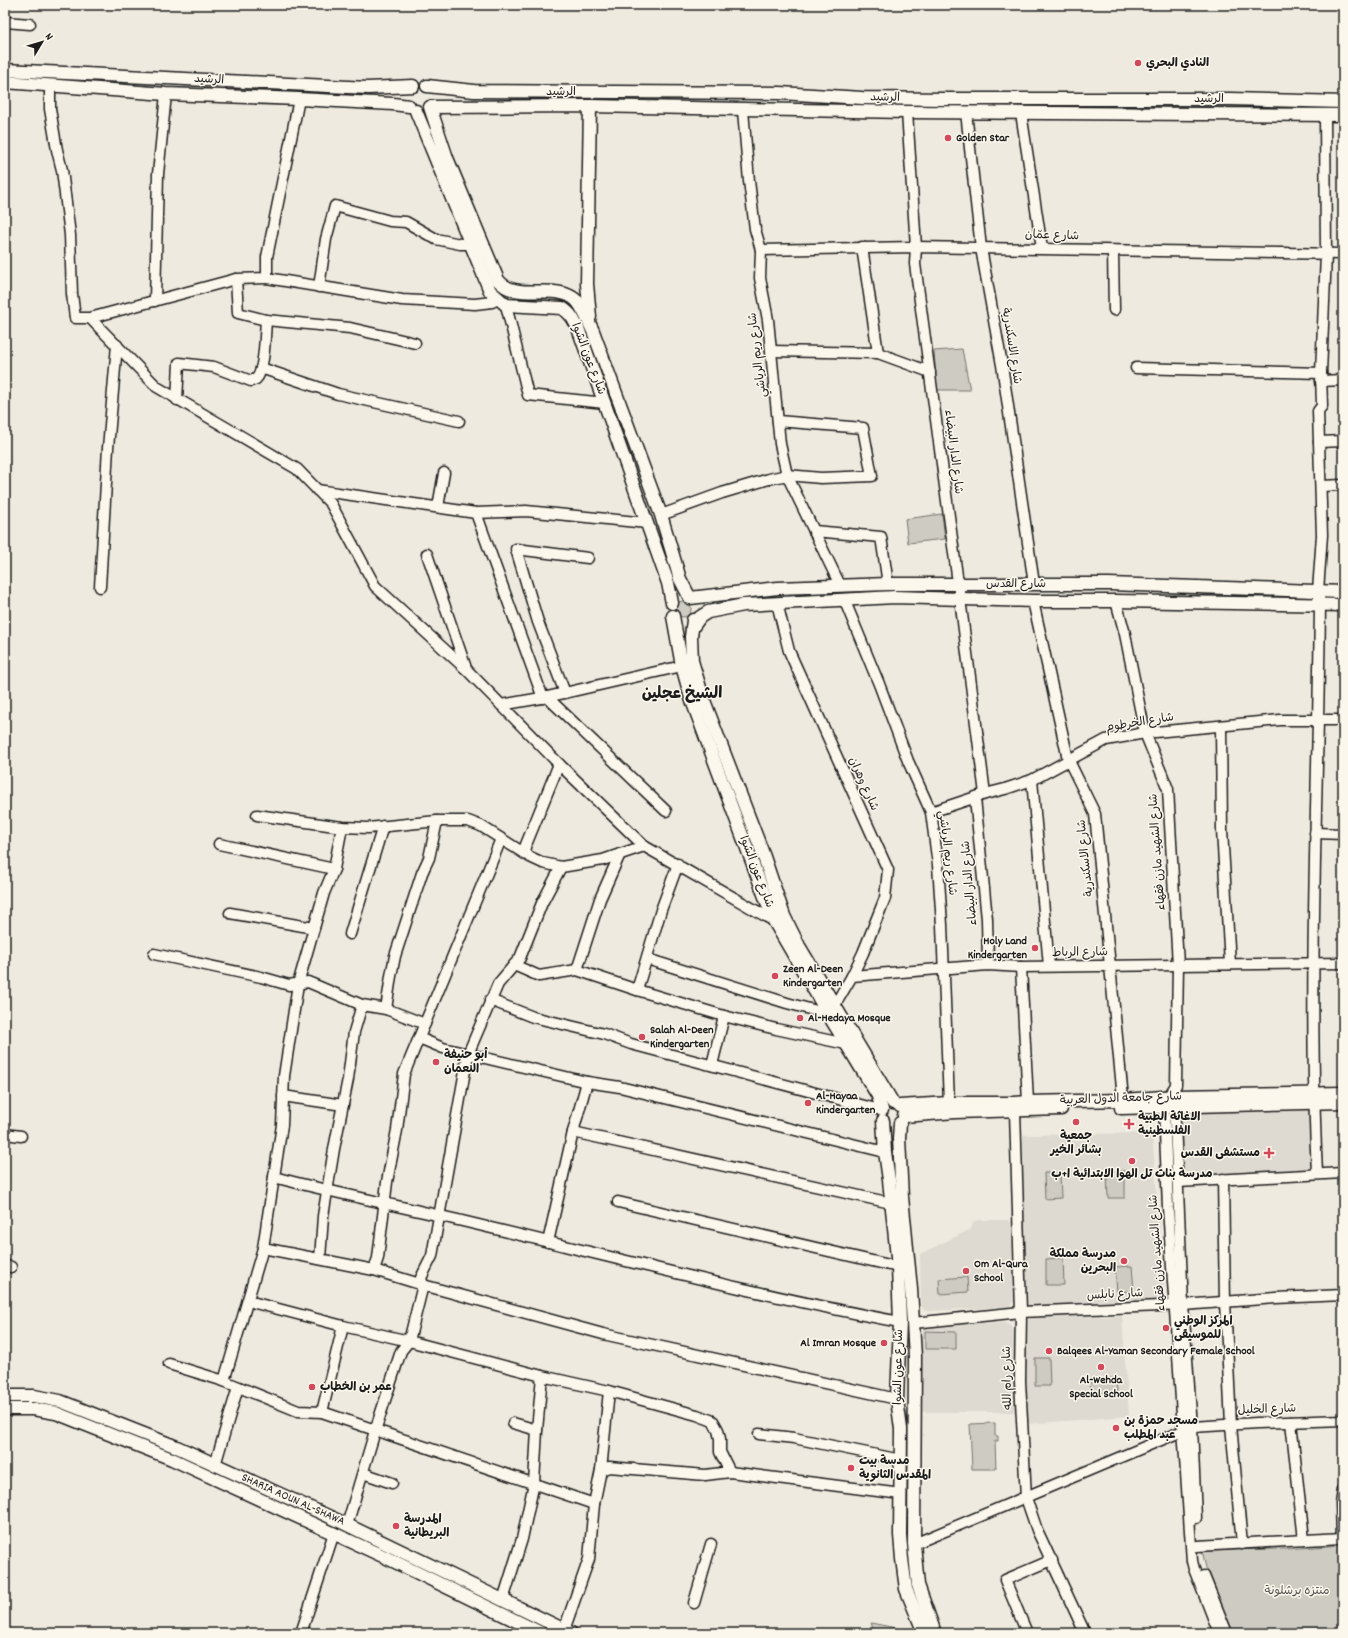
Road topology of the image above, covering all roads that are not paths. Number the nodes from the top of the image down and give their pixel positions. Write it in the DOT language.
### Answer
graph roads {
  1 [pos="5,22"];
  2 [pos="30,24"];
  3 [pos="5,70"];
  4 [pos="5,82"];
  5 [pos="50,85"];
  6 [pos="413,86"];
  7 [pos="427,86"];
  8 [pos="166,94"];
  9 [pos="299,99"];
  10 [pos="1343,102"];
  11 [pos="590,106"];
  12 [pos="430,107"];
  13 [pos="413,109"];
  14 [pos="743,110"];
  15 [pos="907,112"];
  16 [pos="966,112"];
  17 [pos="1021,113"];
  18 [pos="1325,115"];
  19 [pos="1343,115"];
  20 [pos="477,244"];
  21 [pos="862,247"];
  22 [pos="916,247"];
  23 [pos="981,248"];
  24 [pos="1042,248"];
  25 [pos="761,250"];
  26 [pos="1113,252"];
  27 [pos="1326,254"];
  28 [pos="1343,254"];
  29 [pos="267,278"];
  30 [pos="236,279"];
  31 [pos="587,284"];
  32 [pos="319,286"];
  33 [pos="563,293"];
  34 [pos="155,301"];
  35 [pos="502,302"];
  36 [pos="1114,310"];
  37 [pos="90,318"];
  38 [pos="266,320"];
  39 [pos="593,331"];
  40 [pos="415,343"];
  41 [pos="117,345"];
  42 [pos="771,351"];
  43 [pos="878,353"];
  44 [pos="260,368"];
  45 [pos="1136,368"];
  46 [pos="930,372"];
  47 [pos="1321,377"];
  48 [pos="1343,380"];
  49 [pos="177,400"];
  50 [pos="605,403"];
  51 [pos="459,420"];
  52 [pos="778,420"];
  53 [pos="1343,441"];
  54 [pos="1319,442"];
  55 [pos="444,473"];
  56 [pos="787,475"];
  57 [pos="1343,485"];
  58 [pos="1321,486"];
  59 [pos="317,490"];
  60 [pos="438,507"];
  61 [pos="476,513"];
  62 [pos="661,515"];
  63 [pos="647,523"];
  64 [pos="814,531"];
  65 [pos="427,554"];
  66 [pos="588,558"];
  67 [pos="958,583"];
  68 [pos="682,584"];
  69 [pos="888,584"];
  70 [pos="1034,584"];
  71 [pos="840,585"];
  72 [pos="100,587"];
  73 [pos="1318,592"];
  74 [pos="1343,592"];
  75 [pos="690,598"];
  76 [pos="704,598"];
  77 [pos="844,599"];
  78 [pos="960,599"];
  79 [pos="1034,601"];
  80 [pos="1116,601"];
  81 [pos="777,603"];
  82 [pos="1320,605"];
  83 [pos="1343,605"];
  84 [pos="672,610"];
  85 [pos="692,622"];
  86 [pos="682,666"];
  87 [pos="467,670"];
  88 [pos="564,693"];
  89 [pos="545,697"];
  90 [pos="501,705"];
  91 [pos="1318,720"];
  92 [pos="1343,720"];
  93 [pos="1221,726"];
  94 [pos="1145,733"];
  95 [pos="1068,759"];
  96 [pos="559,764"];
  97 [pos="1032,780"];
  98 [pos="980,796"];
  99 [pos="666,811"];
  100 [pos="931,812"];
  101 [pos="257,814"];
  102 [pos="437,821"];
  103 [pos="383,826"];
  104 [pos="342,828"];
  105 [pos="1315,833"];
  106 [pos="1343,834"];
  107 [pos="501,839"];
  108 [pos="219,844"];
  109 [pos="644,846"];
  110 [pos="523,852"];
  111 [pos="620,854"];
  112 [pos="678,864"];
  113 [pos="561,868"];
  114 [pos="334,869"];
  115 [pos="230,913"];
  116 [pos="774,921"];
  117 [pos="314,928"];
  118 [pos="350,934"];
  119 [pos="154,954"];
  120 [pos="647,959"];
  121 [pos="1314,962"];
  122 [pos="1343,963"];
  123 [pos="1230,964"];
  124 [pos="514,965"];
  125 [pos="988,965"];
  126 [pos="1110,965"];
  127 [pos="1178,965"];
  128 [pos="1048,966"];
  129 [pos="1022,967"];
  130 [pos="943,969"];
  131 [pos="577,970"];
  132 [pos="852,976"];
  133 [pos="298,984"];
  134 [pos="637,990"];
  135 [pos="490,1000"];
  136 [pos="362,1005"];
  137 [pos="386,1009"];
  138 [pos="831,1010"];
  139 [pos="724,1016"];
  140 [pos="425,1024"];
  141 [pos="419,1038"];
  142 [pos="846,1044"];
  143 [pos="468,1054"];
  144 [pos="712,1065"];
  145 [pos="587,1082"];
  146 [pos="1343,1094"];
  147 [pos="283,1096"];
  148 [pos="1123,1098"];
  149 [pos="1171,1098"];
  150 [pos="1314,1099"];
  151 [pos="1028,1102"];
  152 [pos="1343,1102"];
  153 [pos="949,1103"];
  154 [pos="343,1105"];
  155 [pos="1015,1111"];
  156 [pos="899,1112"];
  157 [pos="880,1114"];
  158 [pos="573,1132"];
  159 [pos="5,1134"];
  160 [pos="20,1136"];
  161 [pos="885,1152"];
  162 [pos="1317,1173"];
  163 [pos="1343,1173"];
  164 [pos="274,1178"];
  165 [pos="1223,1179"];
  166 [pos="1178,1182"];
  167 [pos="328,1192"];
  168 [pos="618,1202"];
  169 [pos="891,1203"];
  170 [pos="385,1204"];
  171 [pos="440,1216"];
  172 [pos="548,1242"];
  173 [pos="263,1248"];
  174 [pos="320,1259"];
  175 [pos="898,1267"];
  176 [pos="374,1270"];
  177 [pos="423,1285"];
  178 [pos="1343,1295"];
  179 [pos="248,1301"];
  180 [pos="1225,1302"];
  181 [pos="1179,1305"];
  182 [pos="1021,1312"];
  183 [pos="900,1322"];
  184 [pos="913,1323"];
  185 [pos="343,1326"];
  186 [pos="409,1341"];
  187 [pos="169,1364"];
  188 [pos="542,1376"];
  189 [pos="224,1381"];
  190 [pos="238,1387"];
  191 [pos="609,1391"];
  192 [pos="5,1396"];
  193 [pos="897,1399"];
  194 [pos="5,1409"];
  195 [pos="322,1412"];
  196 [pos="1343,1420"];
  197 [pos="1291,1422"];
  198 [pos="513,1423"];
  199 [pos="1231,1424"];
  200 [pos="1188,1429"];
  201 [pos="537,1430"];
  202 [pos="375,1431"];
  203 [pos="759,1434"];
  204 [pos="901,1460"];
  205 [pos="215,1465"];
  206 [pos="601,1470"];
  207 [pos="730,1472"];
  208 [pos="363,1473"];
  209 [pos="392,1483"];
  210 [pos="534,1483"];
  211 [pos="1343,1490"];
  212 [pos="901,1494"];
  213 [pos="1026,1498"];
  214 [pos="594,1504"];
  215 [pos="347,1525"];
  216 [pos="334,1533"];
  217 [pos="1343,1538"];
  218 [pos="1304,1540"];
  219 [pos="711,1544"];
  220 [pos="914,1544"];
  221 [pos="1242,1544"];
  222 [pos="1197,1546"];
  223 [pos="1052,1560"];
  224 [pos="503,1600"];
  225 [pos="694,1603"];
  226 [pos="566,1632"];
  227 [pos="301,1633"];
  228 [pos="541,1633"];
  229 [pos="924,1633"];
  230 [pos="935,1633"];
  231 [pos="1027,1633"];
  232 [pos="1085,1633"];
  233 [pos="1219,1633"];
  234 [pos="1227,1633"];
  1 -- 2 [label="street"];
  3 -- 6 [label="main road, الرشيد"];
  4 -- 5 [label="main road, الرشيد"];
  5 -- 8 [label="main road, الرشيد"];
  5 -- 37 [label="street"];
  6 -- 7 [label="main road"];
  6 -- 13 [label="main road"];
  7 -- 10 [label="main road, الرشيد"];
  7 -- 12 [label="main road"];
  8 -- 9 [label="main road, الرشيد"];
  8 -- 34 [label="street"];
  9 -- 13 [label="main road, الرشيد"];
  9 -- 29 [label="street"];
  11 -- 12 [label="main road, الرشيد"];
  11 -- 14 [label="main road, الرشيد"];
  11 -- 31 [label="main road, شارع عون الشوا"];
  12 -- 13 [label="main road"];
  12 -- 20 [label="main road"];
  13 -- 20 [label="main road"];
  14 -- 15 [label="main road, الرشيد"];
  14 -- 25 [label="street, شارع ريم الرياشي"];
  15 -- 16 [label="main road, الرشيد"];
  15 -- 22 [label="street, شارع الدار البيضاء"];
  16 -- 17 [label="main road, الرشيد"];
  16 -- 23 [label="street, شارع الاسكندرية"];
  17 -- 18 [label="main road, الرشيد"];
  17 -- 24 [label="street"];
  18 -- 19 [label="main road, الرشيد"];
  18 -- 27 [label="street"];
  20 -- 32 [label="street"];
  20 -- 33 [label="main road"];
  20 -- 35 [label="main road"];
  21 -- 22 [label="street, شارع عمّان"];
  21 -- 25 [label="street, شارع عمّان"];
  21 -- 43 [label="street"];
  22 -- 23 [label="street, شارع عمّان"];
  22 -- 46 [label="street, شارع الدار البيضاء"];
  23 -- 24 [label="street, شارع عمّان"];
  23 -- 70 [label="street, شارع الاسكندرية"];
  24 -- 26 [label="street, شارع عمّان"];
  25 -- 42 [label="street, شارع ريم الرياشي"];
  26 -- 27 [label="street, شارع عمّان"];
  26 -- 36 [label="street"];
  27 -- 28 [label="street, شارع عمّان"];
  27 -- 47 [label="street"];
  29 -- 30 [label="street"];
  29 -- 32 [label="street"];
  30 -- 34 [label="street"];
  30 -- 38 [label="street"];
  31 -- 33 [label="main road"];
  31 -- 39 [label="main road, شارع عون الشوا"];
  32 -- 35 [label="street"];
  33 -- 39 [label="main road, شارع عون الشوا"];
  34 -- 37 [label="street"];
  35 -- 50 [label="main road, شارع عون الشوا"];
  35 -- 50 [label="street"];
  37 -- 41 [label="street"];
  38 -- 40 [label="street"];
  38 -- 44 [label="street"];
  39 -- 62 [label="main road, شارع عون الشوا"];
  41 -- 49 [label="street"];
  41 -- 72 [label="street"];
  42 -- 43 [label="street"];
  42 -- 52 [label="street, شارع ريم الرياشي"];
  43 -- 46 [label="street"];
  44 -- 49 [label="street"];
  44 -- 51 [label="street"];
  45 -- 47 [label="street"];
  46 -- 67 [label="street, شارع الدار البيضاء"];
  47 -- 48 [label="street"];
  47 -- 54 [label="street"];
  49 -- 59 [label="street"];
  50 -- 63 [label="main road, شارع عون الشوا"];
  52 -- 56 [label="street, شارع ريم الرياشي"];
  52 -- 56 [label="street"];
  53 -- 54 [label="street"];
  54 -- 58 [label="street"];
  55 -- 60 [label="street"];
  56 -- 62 [label="street"];
  56 -- 64 [label="street, شارع ريم الرياشي"];
  57 -- 58 [label="street"];
  58 -- 73 [label="street"];
  59 -- 60 [label="street"];
  59 -- 87 [label="street"];
  60 -- 61 [label="street"];
  61 -- 63 [label="street"];
  61 -- 89 [label="street"];
  62 -- 68 [label="main road, شارع عون الشوا"];
  63 -- 84 [label="main road, شارع عون الشوا"];
  64 -- 69 [label="street"];
  64 -- 71 [label="street, شارع ريم الرياشي"];
  65 -- 87 [label="street"];
  66 -- 88 [label="street"];
  67 -- 69 [label="main road, شارع القدس"];
  67 -- 70 [label="main road, شارع القدس"];
  67 -- 78 [label="street, شارع الدار البيضاء"];
  68 -- 75 [label="main road, شارع عون الشوا"];
  68 -- 76 [label="main road"];
  69 -- 71 [label="main road, شارع القدس"];
  70 -- 73 [label="main road, شارع القدس"];
  71 -- 76 [label="main road, شارع القدس"];
  73 -- 74 [label="main road, شارع القدس"];
  73 -- 82 [label="street"];
  75 -- 76 [label="main road, شارع القدس"];
  75 -- 84 [label="main road"];
  75 -- 85 [label="main road"];
  77 -- 78 [label="main road, شارع القدس"];
  77 -- 81 [label="main road, شارع القدس"];
  77 -- 100 [label="street, شارع ريم الرياشي"];
  78 -- 79 [label="main road, شارع القدس"];
  78 -- 98 [label="street, شارع الدار البيضاء"];
  79 -- 80 [label="main road, شارع القدس"];
  79 -- 95 [label="street, شارع الاسكندرية"];
  80 -- 82 [label="main road, شارع القدس"];
  80 -- 94 [label="street, شارع الشهيد مازن فقهاء"];
  81 -- 85 [label="main road, شارع القدس"];
  81 -- 132 [label="street, شارع وهران"];
  82 -- 83 [label="main road, شارع القدس"];
  82 -- 91 [label="street"];
  84 -- 85 [label="main road"];
  84 -- 86 [label="main road, شارع عون الشوا"];
  85 -- 138 [label="main road, شارع عون الشوا"];
  86 -- 88 [label="street"];
  86 -- 116 [label="main road, شارع عون الشوا"];
  87 -- 90 [label="street"];
  88 -- 89 [label="street"];
  89 -- 90 [label="street"];
  89 -- 99 [label="street"];
  90 -- 96 [label="street"];
  91 -- 92 [label="street, شارع الخرطوم"];
  91 -- 93 [label="street, شارع الخرطوم"];
  91 -- 105 [label="street"];
  93 -- 94 [label="street, شارع الخرطوم"];
  93 -- 123 [label="street"];
  94 -- 95 [label="street, شارع الخرطوم"];
  94 -- 127 [label="street, شارع الشهيد مازن فقهاء"];
  95 -- 97 [label="street, شارع الخرطوم"];
  95 -- 126 [label="street, شارع الاسكندرية"];
  96 -- 109 [label="street"];
  96 -- 110 [label="street"];
  97 -- 98 [label="street, شارع الخرطوم"];
  97 -- 128 [label="street"];
  98 -- 100 [label="street, شارع الخرطوم"];
  98 -- 125 [label="street, شارع الدار البيضاء"];
  100 -- 130 [label="street, شارع ريم الرياشي"];
  101 -- 104 [label="street"];
  102 -- 103 [label="street"];
  102 -- 107 [label="street"];
  102 -- 137 [label="street"];
  103 -- 104 [label="street"];
  103 -- 118 [label="street"];
  104 -- 114 [label="street"];
  105 -- 106 [label="street"];
  105 -- 121 [label="street"];
  107 -- 110 [label="street"];
  107 -- 140 [label="street"];
  108 -- 114 [label="street"];
  109 -- 111 [label="street"];
  109 -- 112 [label="street"];
  110 -- 113 [label="street"];
  111 -- 113 [label="street"];
  111 -- 131 [label="street"];
  112 -- 116 [label="street"];
  112 -- 120 [label="street"];
  113 -- 124 [label="street"];
  114 -- 117 [label="street"];
  115 -- 117 [label="street"];
  116 -- 138 [label="main road, شارع عون الشوا"];
  117 -- 133 [label="street"];
  119 -- 133 [label="street"];
  120 -- 134 [label="street"];
  120 -- 138 [label="street"];
  121 -- 122 [label="street, شارع الرباط"];
  121 -- 123 [label="street, شارع الرباط"];
  121 -- 150 [label="street"];
  123 -- 127 [label="street, شارع الرباط"];
  124 -- 131 [label="street"];
  124 -- 135 [label="street"];
  125 -- 129 [label="street, شارع الرباط"];
  125 -- 130 [label="street, شارع الرباط"];
  126 -- 127 [label="street, شارع الرباط"];
  126 -- 128 [label="street, شارع الرباط"];
  126 -- 148 [label="street, شارع الاسكندرية"];
  127 -- 149 [label="street, شارع الشهيد مازن فقهاء"];
  128 -- 129 [label="street, شارع الرباط"];
  129 -- 151 [label="street"];
  130 -- 132 [label="street, شارع الرباط"];
  130 -- 153 [label="street, شارع ريم الرياشي"];
  131 -- 134 [label="street"];
  132 -- 138 [label="street"];
  133 -- 136 [label="street"];
  133 -- 147 [label="street"];
  134 -- 139 [label="street"];
  135 -- 143 [label="street"];
  135 -- 144 [label="street"];
  136 -- 137 [label="street"];
  136 -- 154 [label="street"];
  137 -- 140 [label="street"];
  138 -- 142 [label="main road, شارع عون الشوا"];
  138 -- 156 [label="main road, شارع عون الشوا"];
  139 -- 142 [label="street"];
  139 -- 144 [label="street"];
  140 -- 141 [label="street"];
  141 -- 143 [label="street"];
  141 -- 170 [label="street"];
  142 -- 157 [label="main road, شارع عون الشوا"];
  143 -- 145 [label="street"];
  143 -- 171 [label="street"];
  144 -- 157 [label="street"];
  145 -- 158 [label="street"];
  145 -- 161 [label="street"];
  146 -- 150 [label="main road, شارع جامعة الدول العربية"];
  147 -- 154 [label="street"];
  147 -- 164 [label="street"];
  149 -- 150 [label="main road, شارع جامعة الدول العربية"];
  149 -- 151 [label="main road, شارع جامعة الدول العربية"];
  149 -- 155 [label="main road, شارع جامعة الدول العربية"];
  149 -- 166 [label="street, شارع الشهيد مازن فقهاء"];
  149 -- 181 [label="street, شارع الشهيد مازن فقهاء"];
  150 -- 152 [label="main road, شارع جامعة الدول العربية"];
  150 -- 162 [label="street"];
  151 -- 153 [label="main road, شارع جامعة الدول العربية"];
  153 -- 156 [label="main road, شارع جامعة الدول العربية"];
  154 -- 167 [label="street"];
  155 -- 156 [label="main road, شارع جامعة الدول العربية"];
  155 -- 182 [label="street, شارع رام الله"];
  156 -- 157 [label="main road"];
  156 -- 157 [label="main road"];
  156 -- 184 [label="main road, شارع عون الشوا"];
  157 -- 161 [label="main road, شارع عون الشوا"];
  158 -- 169 [label="street"];
  158 -- 172 [label="street"];
  159 -- 160 [label="street"];
  161 -- 169 [label="main road, شارع عون الشوا"];
  162 -- 163 [label="street"];
  162 -- 165 [label="street"];
  164 -- 167 [label="street"];
  164 -- 173 [label="street"];
  165 -- 166 [label="street"];
  165 -- 180 [label="street"];
  166 -- 181 [label="street, شارع الشهيد مازن فقهاء"];
  167 -- 170 [label="street"];
  167 -- 174 [label="street"];
  168 -- 175 [label="street"];
  169 -- 175 [label="main road, شارع عون الشوا"];
  170 -- 171 [label="street"];
  170 -- 176 [label="street"];
  171 -- 172 [label="street"];
  171 -- 177 [label="street"];
  172 -- 183 [label="street"];
  173 -- 174 [label="street"];
  173 -- 179 [label="street"];
  174 -- 176 [label="street"];
  175 -- 183 [label="main road, شارع عون الشوا"];
  176 -- 177 [label="street"];
  177 -- 186 [label="street"];
  177 -- 193 [label="street"];
  178 -- 180 [label="street, شارع نابلس"];
  179 -- 185 [label="street"];
  179 -- 189 [label="street"];
  180 -- 181 [label="street, شارع نابلس"];
  180 -- 199 [label="street"];
  181 -- 182 [label="street, شارع نابلس"];
  181 -- 200 [label="street, شارع الشهيد مازن فقهاء"];
  182 -- 184 [label="street, شارع نابلس"];
  182 -- 213 [label="street, شارع رام الله"];
  183 -- 193 [label="main road, شارع عون الشوا"];
  184 -- 220 [label="main road, شارع عون الشوا"];
  185 -- 186 [label="street"];
  185 -- 195 [label="street"];
  186 -- 188 [label="street"];
  186 -- 202 [label="street"];
  187 -- 189 [label="street"];
  188 -- 191 [label="street"];
  188 -- 201 [label="street"];
  189 -- 190 [label="street"];
  190 -- 195 [label="street"];
  190 -- 205 [label="street"];
  191 -- 206 [label="street"];
  191 -- 207 [label="street"];
  192 -- 205 [label="main road, SHARIA AOUN AL-SHAWA"];
  193 -- 204 [label="main road, شارع عون الشوا"];
  194 -- 216 [label="main road, SHARIA AOUN AL-SHAWA"];
  195 -- 202 [label="street"];
  196 -- 197 [label="street, شارع الخليل"];
  197 -- 199 [label="street, شارع الخليل"];
  197 -- 218 [label="street"];
  198 -- 201 [label="street"];
  199 -- 200 [label="street, شارع الخليل"];
  199 -- 221 [label="street"];
  200 -- 213 [label="street, شارع الخليل"];
  200 -- 222 [label="street, شارع الشهيد مازن فقهاء"];
  200 -- 233 [label="street, شارع الشهيد مازن فقهاء"];
  201 -- 210 [label="street"];
  202 -- 208 [label="street"];
  202 -- 210 [label="street"];
  203 -- 204 [label="street"];
  204 -- 212 [label="main road, شارع عون الشوا"];
  205 -- 215 [label="main road, SHARIA AOUN AL-SHAWA"];
  206 -- 207 [label="street"];
  206 -- 214 [label="street"];
  207 -- 212 [label="street"];
  208 -- 209 [label="street"];
  208 -- 215 [label="street"];
  210 -- 214 [label="street"];
  210 -- 224 [label="street"];
  211 -- 217 [label="street"];
  212 -- 229 [label="main road, شارع عون الشوا"];
  213 -- 220 [label="street, شارع الخليل"];
  213 -- 223 [label="street, شارع رام الله"];
  214 -- 226 [label="street"];
  215 -- 224 [label="main road, SHARIA AOUN AL-SHAWA"];
  216 -- 227 [label="street"];
  216 -- 228 [label="main road, SHARIA AOUN AL-SHAWA"];
  217 -- 218 [label="street"];
  218 -- 221 [label="street"];
  219 -- 225 [label="street"];
  220 -- 230 [label="main road, شارع عون الشوا"];
  221 -- 222 [label="street"];
  222 -- 234 [label="street, شارع الشهيد مازن فقهاء"];
  223 -- 231 [label="street"];
  223 -- 232 [label="street, شارع رام الله"];
  224 -- 226 [label="main road, SHARIA AOUN AL-SHAWA"];
}
